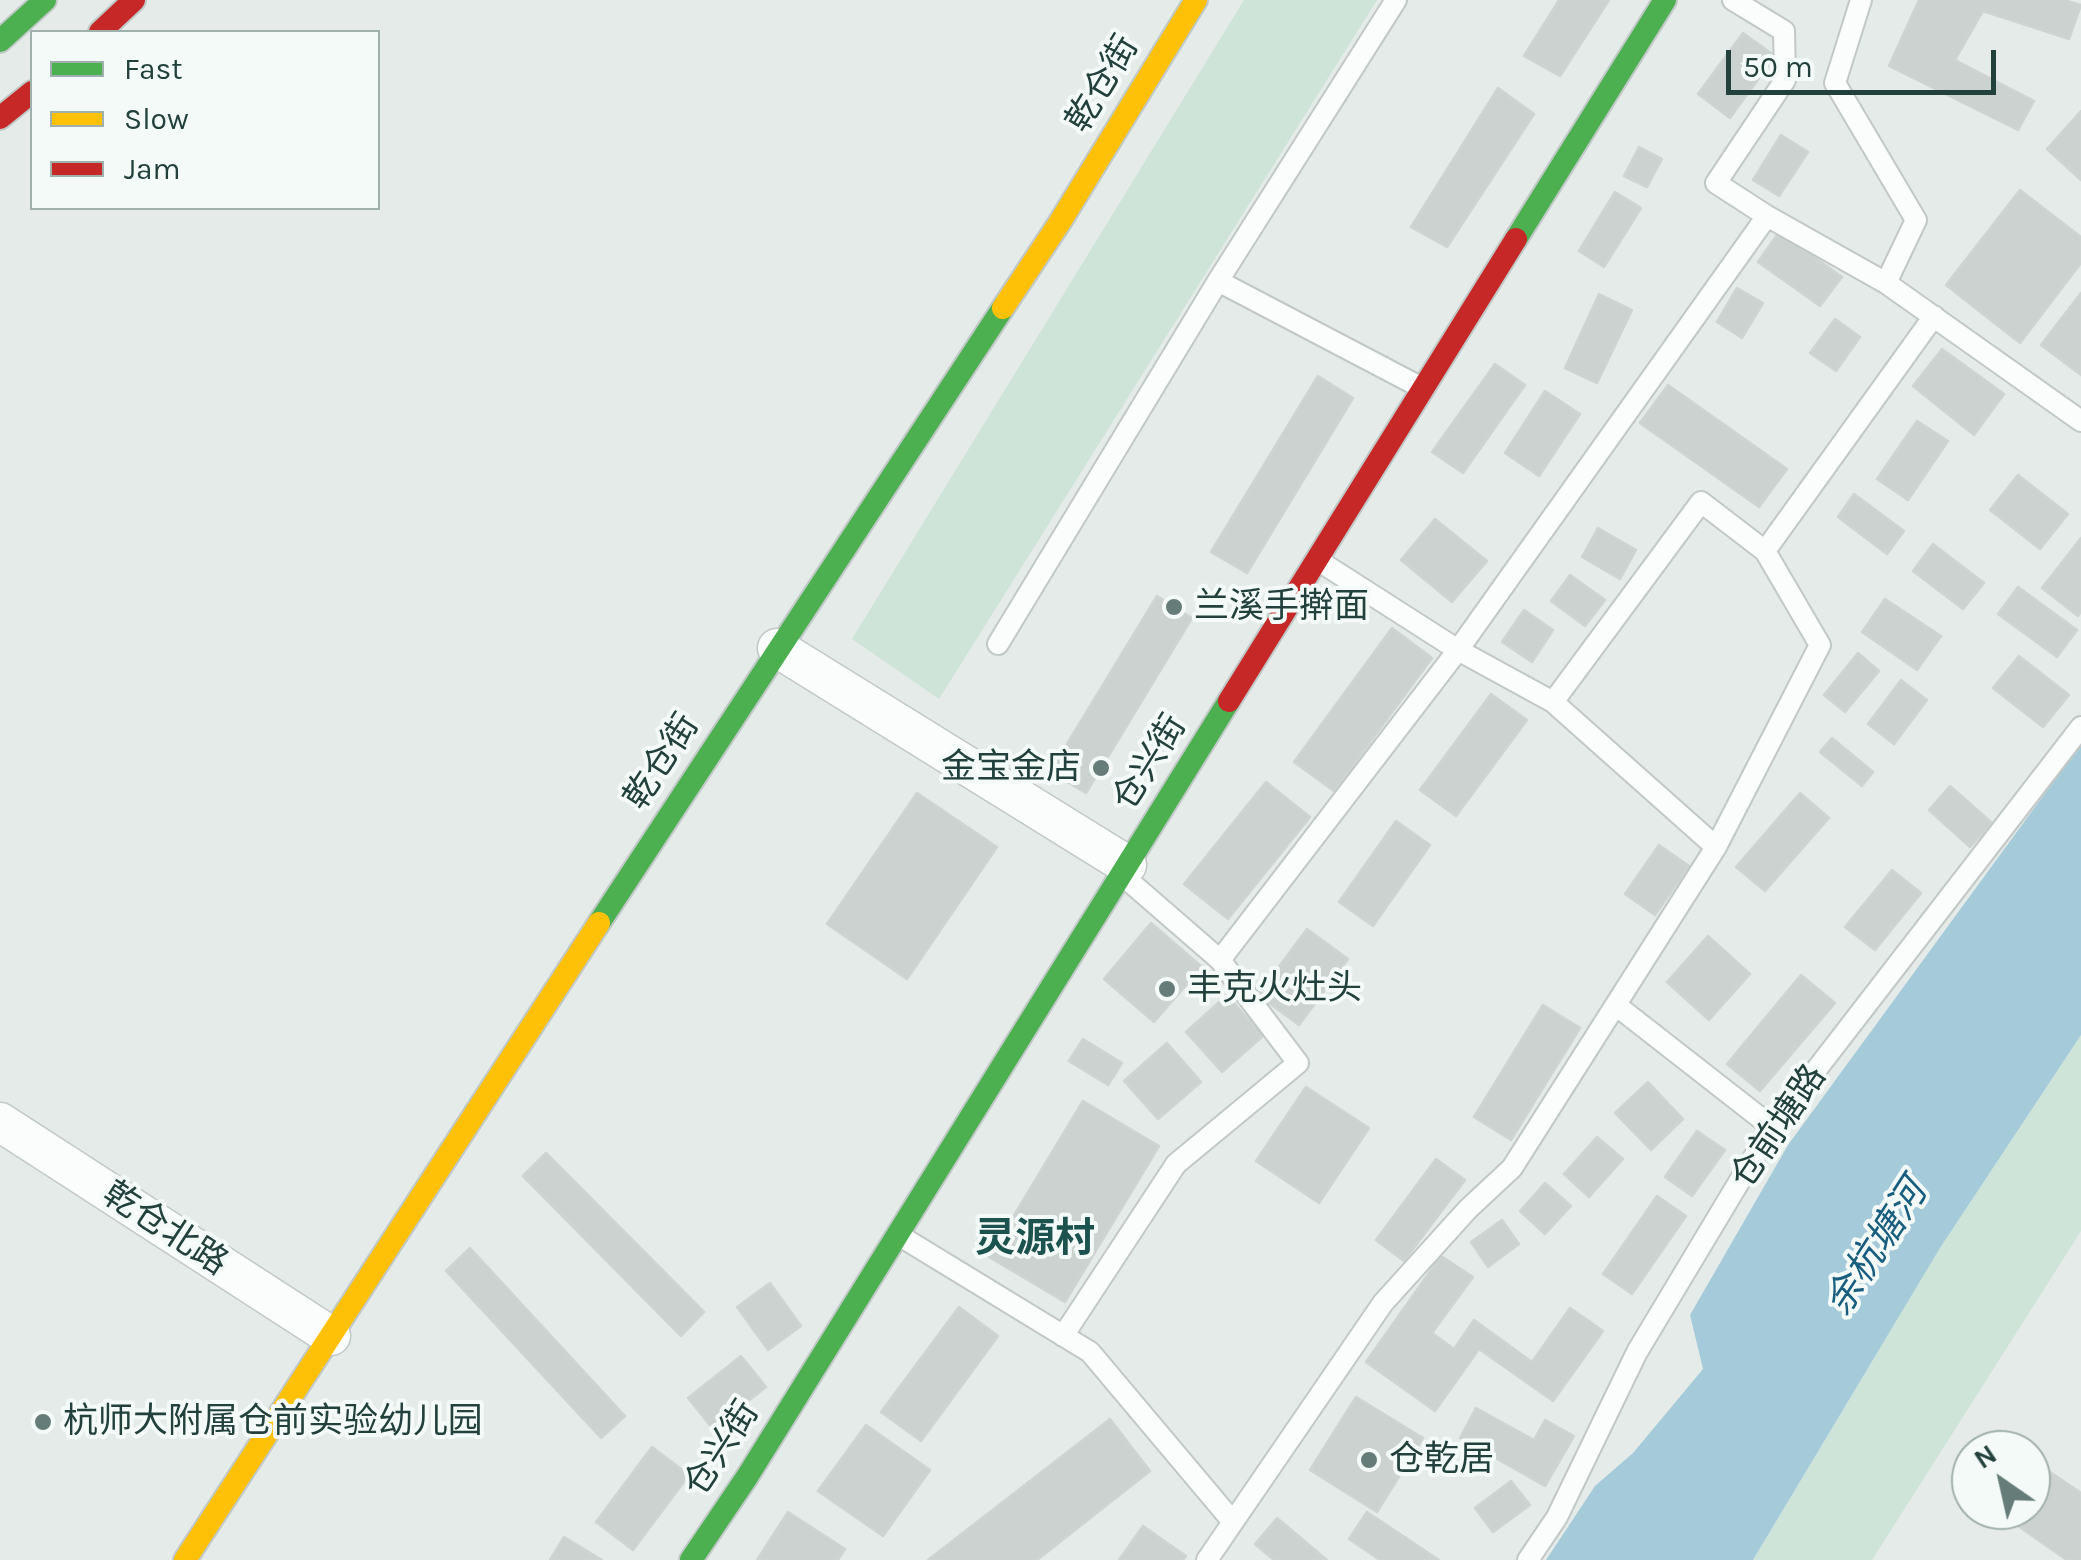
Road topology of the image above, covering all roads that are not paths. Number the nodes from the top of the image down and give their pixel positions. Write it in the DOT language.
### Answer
graph roads {
  1 [pos="45,0"];
  2 [pos="134,0"];
  3 [pos="1196,0"];
  4 [pos="1396,0"];
  5 [pos="1665,0"];
  6 [pos="1733,0"];
  7 [pos="1861,0"];
  8 [pos="102,30"];
  9 [pos="0,41"];
  10 [pos="30,94"];
  11 [pos="0,118"];
  12 [pos="1767,216"];
  13 [pos="1218,281"];
  14 [pos="1886,283"];
  15 [pos="1934,316"];
  16 [pos="1424,388"];
  17 [pos="2081,420"];
  18 [pos="1765,551"];
  19 [pos="1317,560"];
  20 [pos="998,644"];
  21 [pos="778,648"];
  22 [pos="1458,650"];
  23 [pos="1552,702"];
  24 [pos="2081,726"];
  25 [pos="1716,846"];
  26 [pos="1124,870"];
  27 [pos="1220,960"];
  28 [pos="1617,1006"];
  29 [pos="0,1122"];
  30 [pos="1772,1127"];
  31 [pos="898,1235"];
  32 [pos="331,1336"];
  33 [pos="1063,1336"];
  34 [pos="1233,1522"];
  35 [pos="185,1560"];
  36 [pos="690,1560"];
  37 [pos="1207,1560"];
  38 [pos="1528,1560"];
  1 -- 9 [label="street"];
  2 -- 8 [label="street"];
  3 -- 21 [label="street, 乾仓街"];
  4 -- 13 [label="lane"];
  5 -- 16 [label="street, 仓兴街"];
  6 -- 12 [label="lane"];
  7 -- 14 [label="lane"];
  10 -- 11 [label="street"];
  12 -- 14 [label="lane"];
  12 -- 22 [label="lane"];
  13 -- 16 [label="lane"];
  13 -- 20 [label="lane"];
  14 -- 15 [label="lane"];
  15 -- 17 [label="lane"];
  15 -- 18 [label="lane"];
  16 -- 19 [label="street, 仓兴街"];
  18 -- 23 [label="lane"];
  18 -- 25 [label="lane"];
  19 -- 22 [label="lane"];
  19 -- 26 [label="street, 仓兴街"];
  21 -- 26 [label="street"];
  21 -- 32 [label="street, 乾仓街"];
  22 -- 23 [label="lane"];
  22 -- 27 [label="lane"];
  23 -- 25 [label="lane"];
  24 -- 30 [label="lane, 仓前塘路"];
  25 -- 28 [label="lane"];
  26 -- 27 [label="lane"];
  26 -- 31 [label="street, 仓兴街"];
  27 -- 33 [label="lane"];
  28 -- 30 [label="lane"];
  28 -- 34 [label="lane"];
  29 -- 32 [label="street, 乾仓北路"];
  30 -- 38 [label="lane, 仓前塘路"];
  31 -- 33 [label="lane"];
  31 -- 36 [label="street, 仓兴街"];
  32 -- 35 [label="street, 乾仓街"];
  33 -- 34 [label="lane"];
  34 -- 37 [label="lane"];
}
